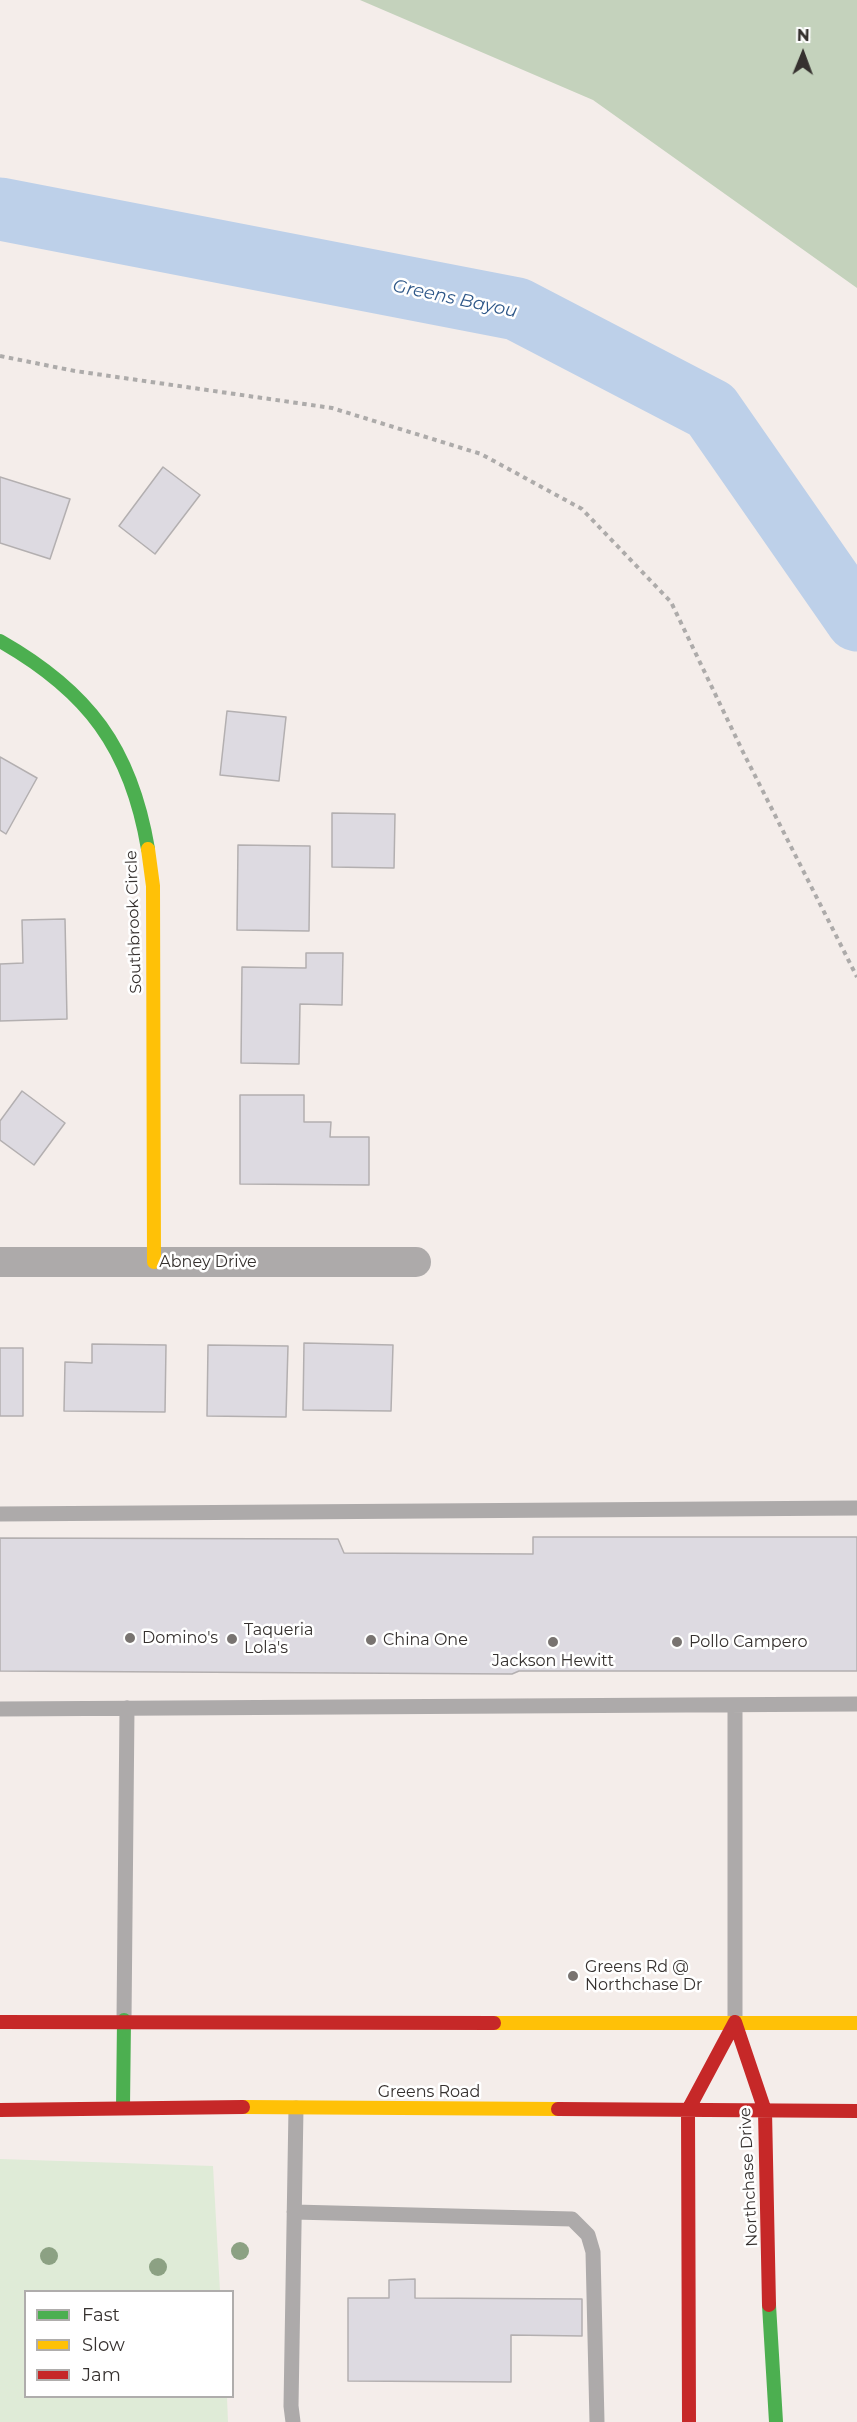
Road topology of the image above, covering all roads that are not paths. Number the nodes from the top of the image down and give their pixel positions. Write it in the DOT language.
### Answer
graph roads {
  1 [pos="0,641"];
  2 [pos="0,1262"];
  3 [pos="153,1262"];
  4 [pos="416,1262"];
  5 [pos="857,1508"];
  6 [pos="0,1514"];
  7 [pos="857,1704"];
  8 [pos="735,1705"];
  9 [pos="127,1708"];
  10 [pos="0,1709"];
  11 [pos="124,2020"];
  12 [pos="0,2022"];
  13 [pos="735,2022"];
  14 [pos="857,2023"];
  15 [pos="123,2108"];
  16 [pos="296,2108"];
  17 [pos="0,2110"];
  18 [pos="688,2110"];
  19 [pos="765,2110"];
  20 [pos="857,2111"];
  21 [pos="294,2212"];
  22 [pos="293,2422"];
  23 [pos="597,2422"];
  24 [pos="688,2422"];
  25 [pos="776,2422"];
  1 -- 3 [label="main road, Southbrook Circle"];
  2 -- 3 [label="street, Abney Drive"];
  3 -- 4 [label="street, Abney Drive"];
  5 -- 6 [label="lane"];
  7 -- 8 [label="lane"];
  8 -- 9 [label="lane"];
  8 -- 13 [label="lane"];
  9 -- 10 [label="lane"];
  9 -- 11 [label="lane"];
  11 -- 12 [label="main road"];
  11 -- 13 [label="main road"];
  11 -- 15 [label="main road"];
  13 -- 14 [label="main road"];
  13 -- 18 [label="main road"];
  13 -- 19 [label="main road, Northchase Drive"];
  15 -- 16 [label="main road, Greens Road"];
  15 -- 17 [label="main road, Greens Road"];
  16 -- 18 [label="main road, Greens Road"];
  16 -- 21 [label="lane"];
  18 -- 19 [label="main road, Greens Road"];
  18 -- 24 [label="main road"];
  19 -- 20 [label="main road, Greens Road"];
  19 -- 25 [label="main road, Northchase Drive"];
  21 -- 22 [label="lane"];
  21 -- 23 [label="lane"];
}
